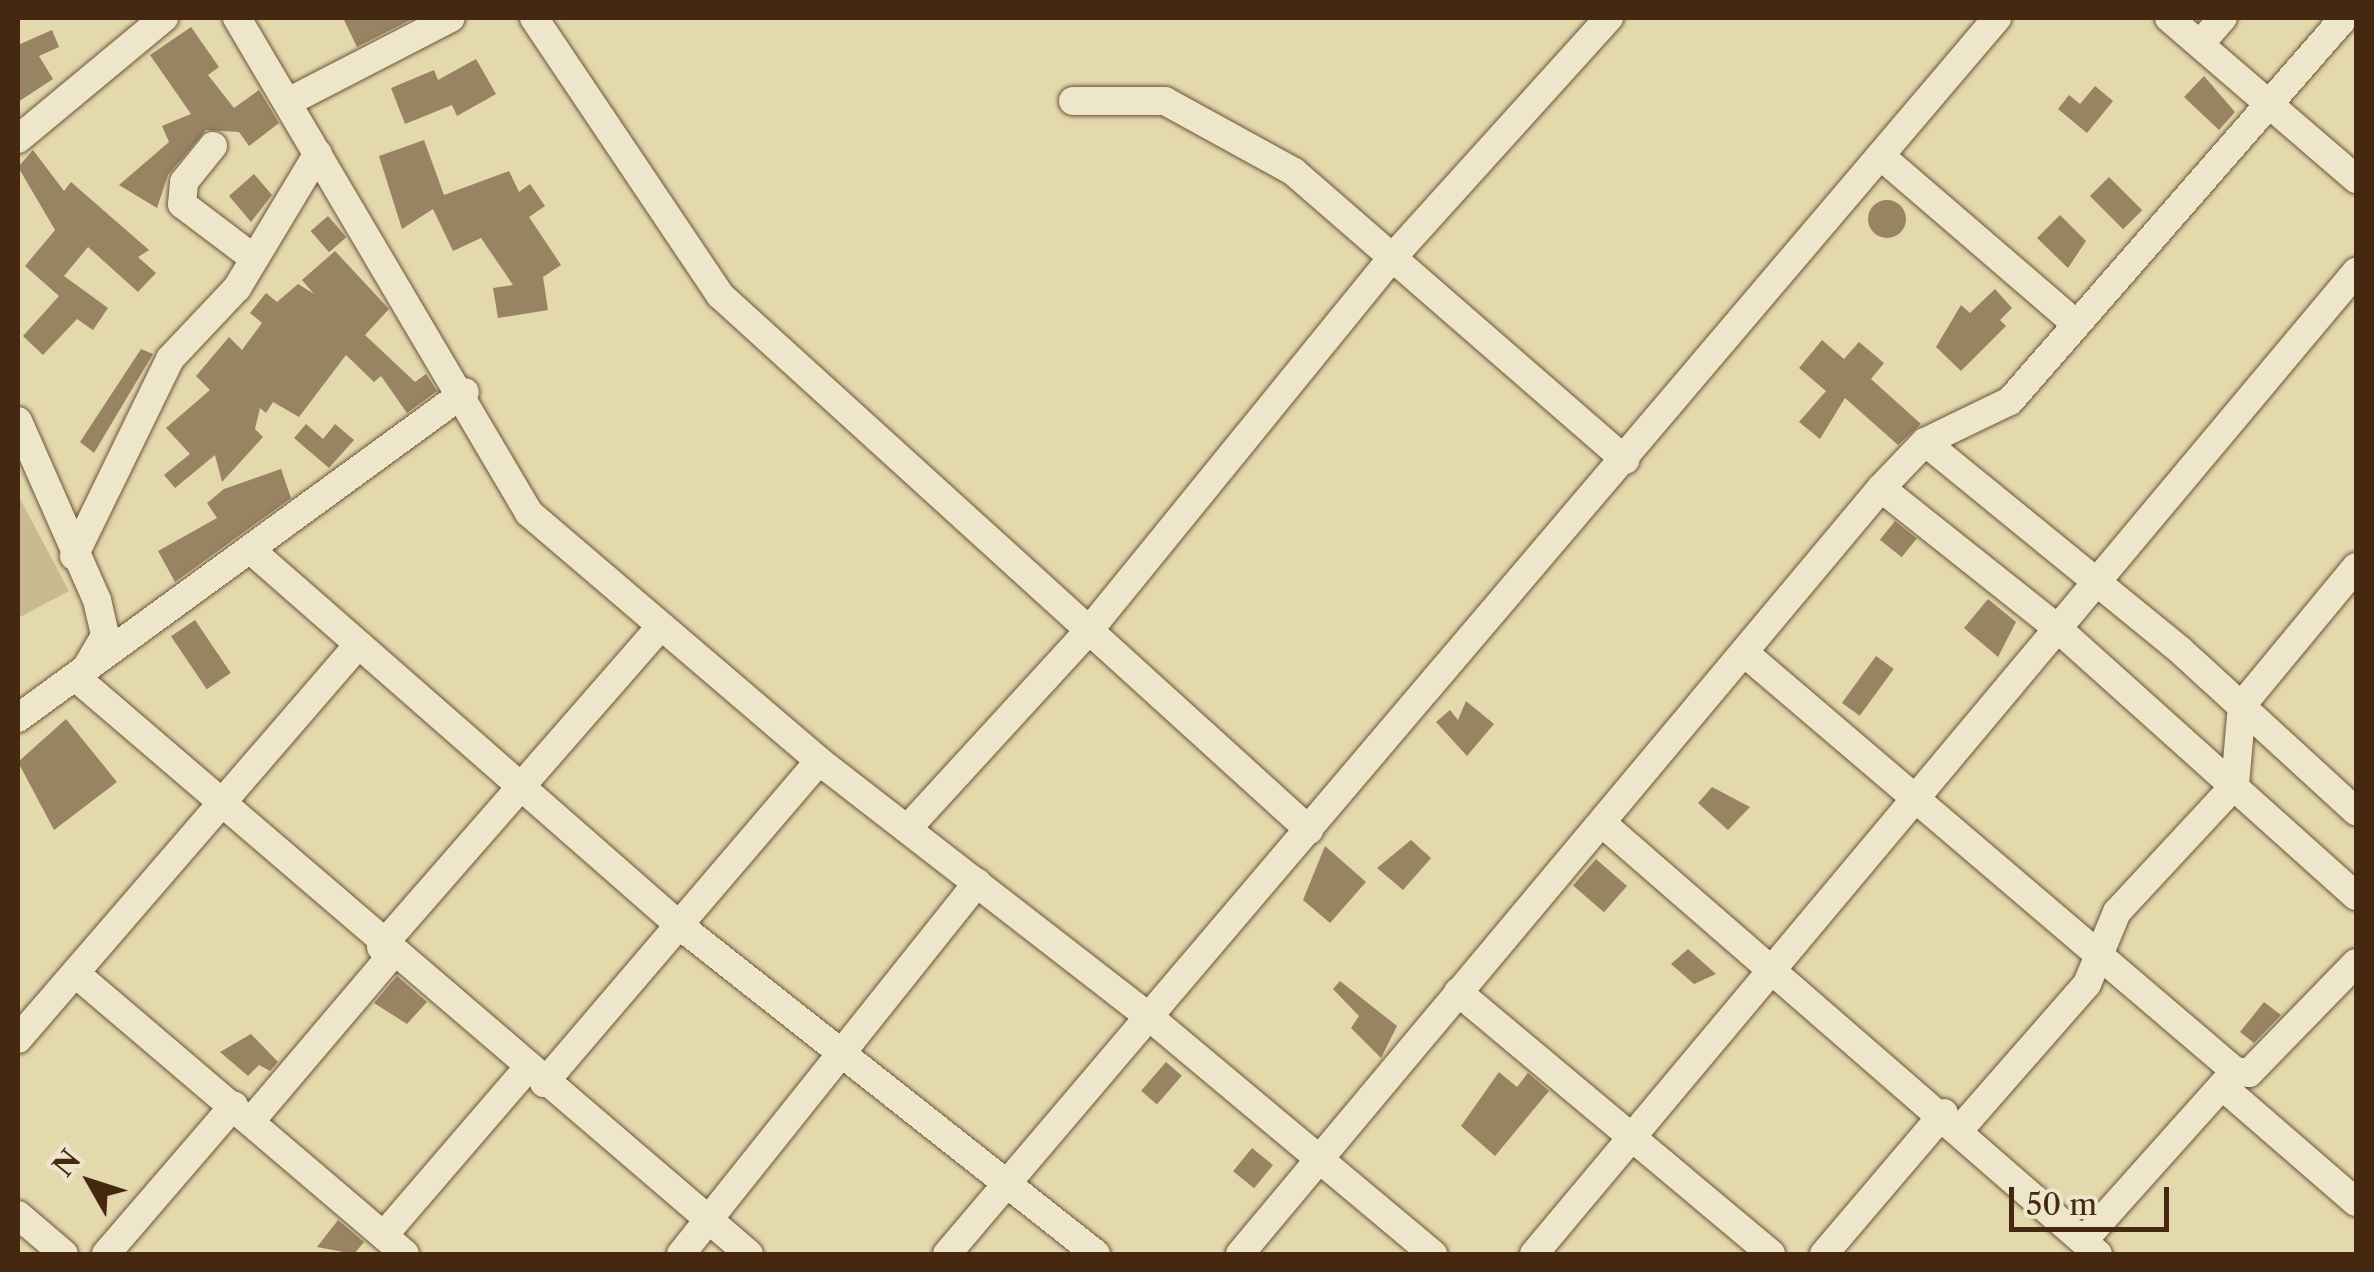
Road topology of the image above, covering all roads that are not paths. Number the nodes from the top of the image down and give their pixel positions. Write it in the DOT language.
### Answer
graph roads {
  1 [pos="238,18"];
  2 [pos="451,18"];
  3 [pos="534,18"];
  4 [pos="1608,18"];
  5 [pos="1997,18"];
  6 [pos="2169,18"];
  7 [pos="2223,18"];
  8 [pos="2344,18"];
  9 [pos="152,21"];
  10 [pos="2200,44"];
  11 [pos="288,102"];
  12 [pos="1072,102"];
  13 [pos="2266,102"];
  14 [pos="18,138"];
  15 [pos="214,146"];
  16 [pos="318,154"];
  17 [pos="1882,157"];
  18 [pos="2356,180"];
  19 [pos="252,257"];
  20 [pos="1392,258"];
  21 [pos="2356,272"];
  22 [pos="2076,324"];
  23 [pos="465,392"];
  24 [pos="18,421"];
  25 [pos="1926,442"];
  26 [pos="1625,460"];
  27 [pos="1881,488"];
  28 [pos="252,551"];
  29 [pos="74,556"];
  30 [pos="2356,567"];
  31 [pos="2096,580"];
  32 [pos="2056,627"];
  33 [pos="659,628"];
  34 [pos="1091,628"];
  35 [pos="358,645"];
  36 [pos="1747,655"];
  37 [pos="79,680"];
  38 [pos="2242,705"];
  39 [pos="18,718"];
  40 [pos="819,761"];
  41 [pos="523,784"];
  42 [pos="2235,785"];
  43 [pos="1919,802"];
  44 [pos="221,808"];
  45 [pos="2356,810"];
  46 [pos="1602,823"];
  47 [pos="907,829"];
  48 [pos="1308,830"];
  49 [pos="977,883"];
  50 [pos="2354,888"];
  51 [pos="678,924"];
  52 [pos="386,951"];
  53 [pos="2098,953"];
  54 [pos="2356,963"];
  55 [pos="1774,972"];
  56 [pos="75,973"];
  57 [pos="1458,992"];
  58 [pos="1147,1015"];
  59 [pos="18,1039"];
  60 [pos="846,1057"];
  61 [pos="535,1076"];
  62 [pos="2229,1078"];
  63 [pos="242,1113"];
  64 [pos="1952,1120"];
  65 [pos="1633,1139"];
  66 [pos="1321,1159"];
  67 [pos="1012,1180"];
  68 [pos="2356,1202"];
  69 [pos="18,1214"];
  70 [pos="712,1222"];
  71 [pos="393,1247"];
  72 [pos="2091,1247"];
  73 [pos="64,1254"];
  74 [pos="106,1254"];
  75 [pos="681,1254"];
  76 [pos="749,1254"];
  77 [pos="947,1254"];
  78 [pos="1096,1254"];
  79 [pos="1240,1254"];
  80 [pos="1432,1254"];
  81 [pos="1534,1254"];
  82 [pos="1771,1254"];
  83 [pos="1824,1254"];
  1 -- 11 [label="street"];
  2 -- 11 [label="street"];
  3 -- 34 [label="street"];
  4 -- 20 [label="street"];
  5 -- 17 [label="street"];
  6 -- 10 [label="street"];
  7 -- 10 [label="street"];
  8 -- 13 [label="street"];
  9 -- 14 [label="street"];
  10 -- 13 [label="street"];
  11 -- 16 [label="street"];
  12 -- 20 [label="street"];
  13 -- 18 [label="street"];
  13 -- 22 [label="street"];
  15 -- 19 [label="street"];
  16 -- 19 [label="street"];
  16 -- 23 [label="street"];
  17 -- 22 [label="street"];
  17 -- 26 [label="street"];
  19 -- 29 [label="street"];
  20 -- 26 [label="street"];
  20 -- 34 [label="street"];
  21 -- 31 [label="street"];
  22 -- 25 [label="street"];
  23 -- 28 [label="street"];
  23 -- 33 [label="street"];
  24 -- 29 [label="street"];
  25 -- 27 [label="street"];
  25 -- 31 [label="street"];
  26 -- 48 [label="street"];
  27 -- 32 [label="street"];
  27 -- 36 [label="street"];
  28 -- 35 [label="street"];
  28 -- 37 [label="street"];
  29 -- 37 [label="street"];
  30 -- 38 [label="street"];
  31 -- 32 [label="street"];
  31 -- 38 [label="street"];
  32 -- 42 [label="street"];
  32 -- 43 [label="street"];
  33 -- 40 [label="street"];
  33 -- 41 [label="street"];
  34 -- 47 [label="street"];
  34 -- 48 [label="street"];
  35 -- 41 [label="street"];
  35 -- 44 [label="street"];
  36 -- 43 [label="street"];
  36 -- 46 [label="street"];
  37 -- 39 [label="street"];
  37 -- 44 [label="street"];
  38 -- 42 [label="street"];
  38 -- 45 [label="street"];
  40 -- 47 [label="street"];
  40 -- 51 [label="street"];
  41 -- 51 [label="street"];
  41 -- 52 [label="street"];
  42 -- 50 [label="street"];
  42 -- 53 [label="street"];
  43 -- 53 [label="street"];
  43 -- 55 [label="street"];
  44 -- 52 [label="street"];
  44 -- 56 [label="street"];
  46 -- 55 [label="street"];
  46 -- 57 [label="street"];
  47 -- 49 [label="street"];
  48 -- 58 [label="street"];
  49 -- 58 [label="street"];
  49 -- 60 [label="street"];
  51 -- 60 [label="street"];
  51 -- 61 [label="street"];
  52 -- 61 [label="street"];
  52 -- 63 [label="street"];
  53 -- 62 [label="street"];
  53 -- 64 [label="street"];
  54 -- 62 [label="street"];
  55 -- 64 [label="street"];
  55 -- 65 [label="street"];
  56 -- 59 [label="street"];
  56 -- 63 [label="street"];
  57 -- 65 [label="street"];
  57 -- 66 [label="street"];
  58 -- 66 [label="street"];
  58 -- 67 [label="street"];
  60 -- 67 [label="street"];
  60 -- 70 [label="street"];
  61 -- 70 [label="street"];
  61 -- 71 [label="street"];
  62 -- 68 [label="street"];
  62 -- 72 [label="street"];
  63 -- 71 [label="street"];
  63 -- 74 [label="street"];
  64 -- 72 [label="street"];
  64 -- 83 [label="street"];
  65 -- 81 [label="street"];
  65 -- 82 [label="street"];
  66 -- 79 [label="street"];
  66 -- 80 [label="street"];
  67 -- 77 [label="street"];
  67 -- 78 [label="street"];
  69 -- 73 [label="street"];
  70 -- 75 [label="street"];
  70 -- 76 [label="street"];
}
